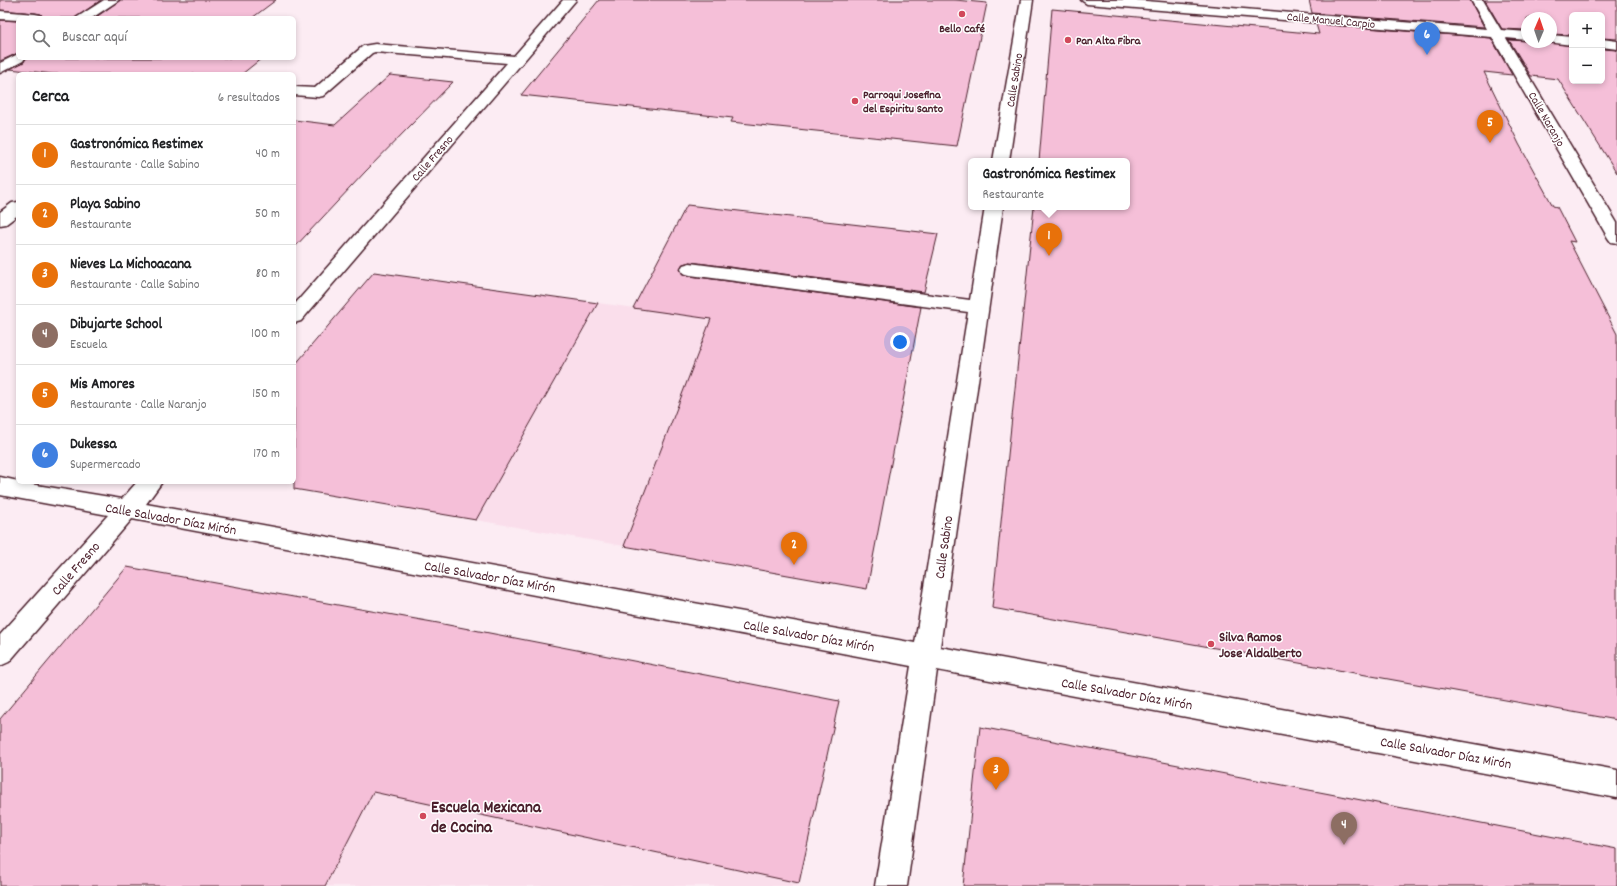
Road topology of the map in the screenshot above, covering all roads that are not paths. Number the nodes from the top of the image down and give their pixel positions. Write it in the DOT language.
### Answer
graph roads {
  1 [pos="113,0"];
  2 [pos="570,0"];
  3 [pos="1027,0"];
  4 [pos="1087,0"];
  5 [pos="1477,0"];
  6 [pos="0,15"];
  7 [pos="16,16"];
  8 [pos="86,16"];
  9 [pos="1497,34"];
  10 [pos="1521,36"];
  11 [pos="1557,39"];
  12 [pos="1569,40"];
  13 [pos="1605,43"];
  14 [pos="1617,45"];
  15 [pos="16,59"];
  16 [pos="517,60"];
  17 [pos="0,69"];
  18 [pos="296,91"];
  19 [pos="1001,158"];
  20 [pos="16,208"];
  21 [pos="994,210"];
  22 [pos="0,220"];
  23 [pos="1617,238"];
  24 [pos="690,269"];
  25 [pos="978,307"];
  26 [pos="296,315"];
  27 [pos="148,484"];
  28 [pos="0,486"];
  29 [pos="127,509"];
  30 [pos="0,654"];
  31 [pos="927,656"];
  32 [pos="1617,784"];
  33 [pos="891,886"];
  1 -- 8 [label="street"];
  2 -- 16 [label="street, Calle Fresno"];
  3 -- 19 [label="street, Calle Sabino"];
  4 -- 9 [label="street, Calle Manuel Carpio"];
  5 -- 9 [label="street, Calle Naranjo"];
  6 -- 7 [label="street"];
  9 -- 10 [label="street, Calle Manuel Carpio"];
  9 -- 23 [label="street, Calle Naranjo"];
  11 -- 12 [label="street"];
  13 -- 14 [label="street"];
  15 -- 17 [label="street"];
  16 -- 18 [label="street"];
  16 -- 26 [label="street, Calle Fresno"];
  20 -- 22 [label="street"];
  21 -- 25 [label="street, Calle Sabino"];
  24 -- 25 [label="street"];
  25 -- 31 [label="street, Calle Sabino"];
  27 -- 29 [label="street, Calle Fresno"];
  28 -- 29 [label="street, Calle Salvador Díaz Mirón"];
  29 -- 30 [label="street, Calle Fresno"];
  29 -- 31 [label="street, Calle Salvador Díaz Mirón"];
  31 -- 32 [label="street, Calle Salvador Díaz Mirón"];
  31 -- 33 [label="street, Calle Sabino"];
}
